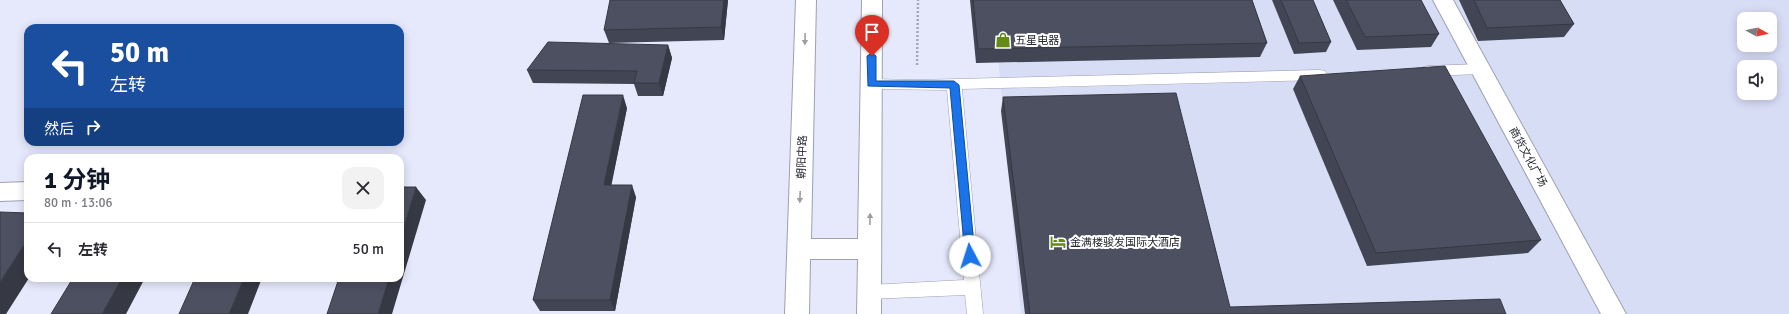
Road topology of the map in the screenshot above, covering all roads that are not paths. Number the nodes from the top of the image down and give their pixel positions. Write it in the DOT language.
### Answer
graph roads {
  1 [pos="806,0"];
  2 [pos="872,0"];
  3 [pos="1443,0"];
  4 [pos="1480,69"];
  5 [pos="1417,72"];
  6 [pos="1337,75"];
  7 [pos="871,84"];
  8 [pos="954,85"];
  9 [pos="24,191"];
  10 [pos="0,192"];
  11 [pos="799,249"];
  12 [pos="870,249"];
  13 [pos="973,287"];
  14 [pos="869,292"];
  15 [pos="797,314"];
  16 [pos="869,314"];
  17 [pos="976,314"];
  18 [pos="1614,314"];
  1 -- 11 [label="main road, 朝阳中路, one-way"];
  2 -- 7 [label="main road"];
  3 -- 4 [label="main road, 商货文化广场"];
  4 -- 5 [label="lane"];
  4 -- 18 [label="main road, 商货文化广场"];
  6 -- 8 [label="lane"];
  7 -- 8 [label="lane"];
  12 -- 7 [label="main road, one-way"];
  8 -- 13 [label="lane"];
  9 -- 10 [label="main road"];
  11 -- 12 [label="main road"];
  11 -- 15 [label="main road, 朝阳中路"];
  12 -- 14 [label="main road"];
  13 -- 14 [label="lane"];
  13 -- 17 [label="lane"];
  14 -- 16 [label="main road"];
}
